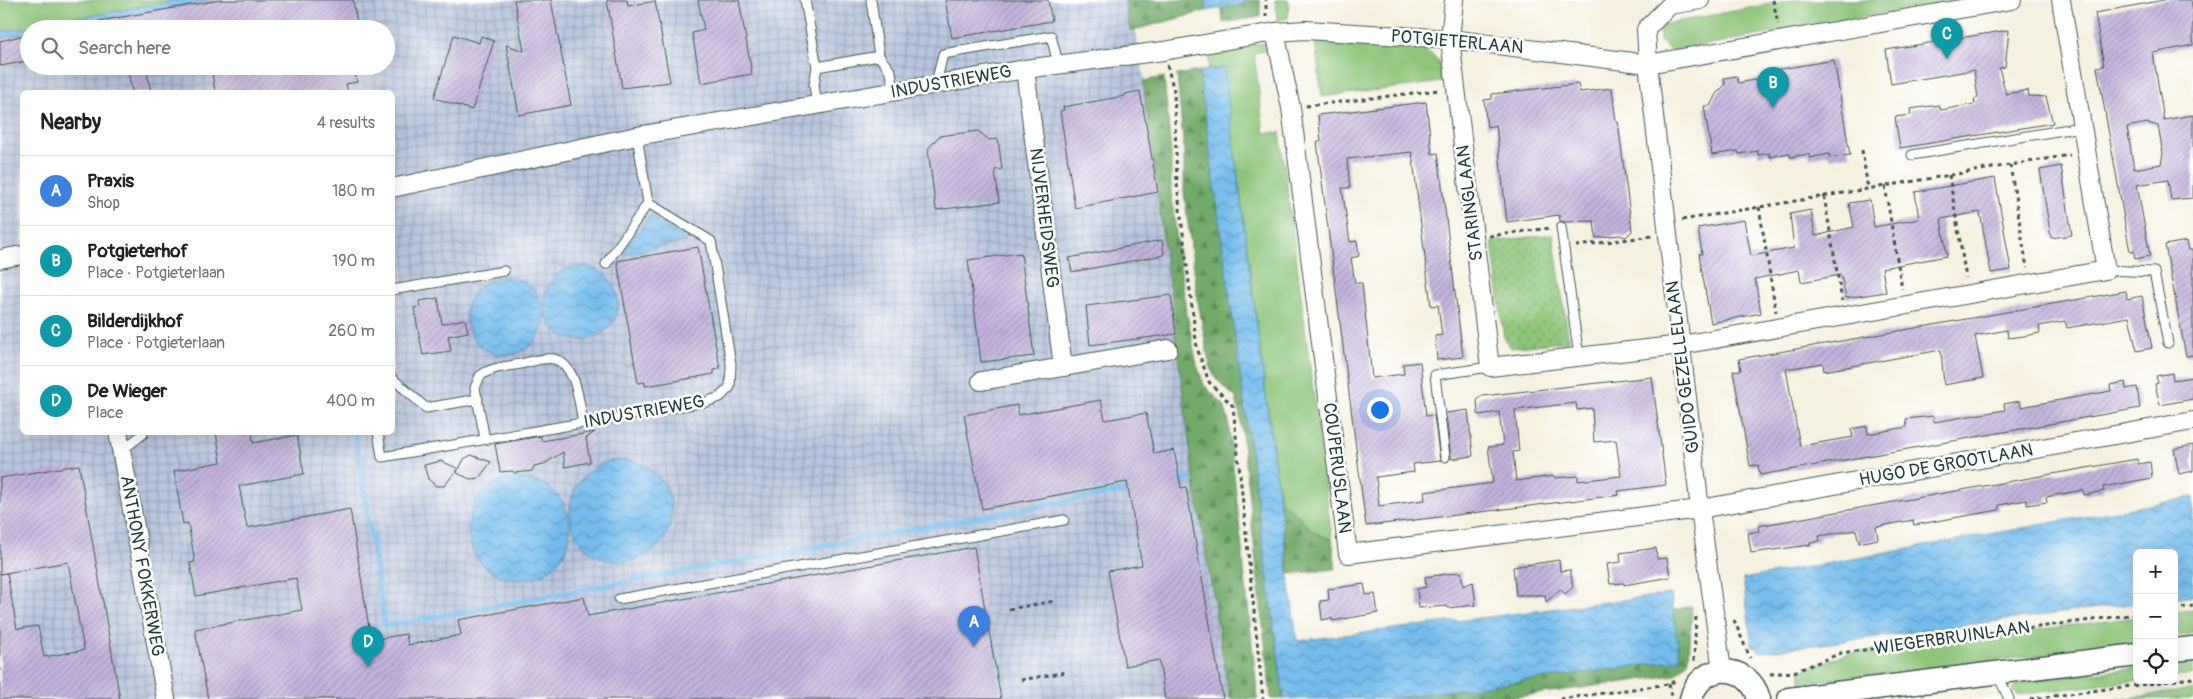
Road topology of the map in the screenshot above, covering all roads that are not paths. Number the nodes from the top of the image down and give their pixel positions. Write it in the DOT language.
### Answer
graph roads {
  1 [pos="805,0"];
  2 [pos="871,0"];
  3 [pos="1454,0"];
  4 [pos="1700,0"];
  5 [pos="2012,0"];
  6 [pos="2060,0"];
  7 [pos="1270,32"];
  8 [pos="1450,39"];
  9 [pos="879,56"];
  10 [pos="1058,63"];
  11 [pos="1648,64"];
  12 [pos="816,68"];
  13 [pos="1025,69"];
  14 [pos="936,84"];
  15 [pos="894,92"];
  16 [pos="817,105"];
  17 [pos="2081,127"];
  18 [pos="636,136"];
  19 [pos="1912,155"];
  20 [pos="395,187"];
  21 [pos="648,203"];
  22 [pos="1560,227"];
  23 [pos="20,255"];
  24 [pos="0,259"];
  25 [pos="606,264"];
  26 [pos="2106,270"];
  27 [pos="504,271"];
  28 [pos="395,289"];
  29 [pos="2168,343"];
  30 [pos="1681,345"];
  31 [pos="1168,349"];
  32 [pos="1579,357"];
  33 [pos="1063,367"];
  34 [pos="1490,367"];
  35 [pos="395,381"];
  36 [pos="981,381"];
  37 [pos="478,399"];
  38 [pos="2193,421"];
  39 [pos="583,423"];
  40 [pos="118,435"];
  41 [pos="142,435"];
  42 [pos="378,435"];
  43 [pos="485,439"];
  44 [pos="121,451"];
  45 [pos="1445,457"];
  46 [pos="1700,508"];
  47 [pos="1064,520"];
  48 [pos="619,599"];
  49 [pos="2193,648"];
  50 [pos="2178,650"];
  51 [pos="2133,656"];
  52 [pos="1722,671"];
  53 [pos="1996,673"];
  54 [pos="166,699"];
  55 [pos="1692,699"];
  56 [pos="1759,699"];
  57 [pos="1789,699"];
  58 [pos="2009,699"];
  1 -- 12 [label="lane"];
  2 -- 9 [label="lane"];
  3 -- 8 [label="street, STARINGLAAN"];
  4 -- 11 [label="street"];
  5 -- 11 [label="street, POTGIETERLAAN"];
  6 -- 17 [label="street"];
  7 -- 8 [label="street, POTGIETERLAAN"];
  7 -- 10 [label="street, INDUSTRIEWEG"];
  7 -- 46 [label="street, COUPERUSLAAN"];
  8 -- 11 [label="street, POTGIETERLAAN"];
  8 -- 34 [label="street, STARINGLAAN"];
  9 -- 12 [label="lane"];
  9 -- 15 [label="lane"];
  10 -- 13 [label="street, INDUSTRIEWEG"];
  10 -- 14 [label="lane"];
  11 -- 30 [label="street, GUIDO GEZELLELAAN"];
  12 -- 16 [label="lane"];
  13 -- 14 [label="street, INDUSTRIEWEG"];
  13 -- 33 [label="street, NIJVERHEIDSWEG"];
  14 -- 15 [label="street, INDUSTRIEWEG"];
  15 -- 16 [label="street, INDUSTRIEWEG"];
  16 -- 18 [label="street, INDUSTRIEWEG"];
  17 -- 19 [label="lane"];
  17 -- 26 [label="street"];
  18 -- 20 [label="street, INDUSTRIEWEG"];
  18 -- 21 [label="lane"];
  21 -- 25 [label="lane"];
  21 -- 39 [label="lane, INDUSTRIEWEG"];
  22 -- 32 [label="lane"];
  23 -- 24 [label="street"];
  26 -- 29 [label="lane"];
  26 -- 30 [label="street"];
  27 -- 28 [label="lane"];
  30 -- 32 [label="street"];
  30 -- 46 [label="street, GUIDO GEZELLELAAN"];
  31 -- 33 [label="street"];
  32 -- 34 [label="street"];
  33 -- 36 [label="street"];
  34 -- 45 [label="lane"];
  35 -- 37 [label="lane"];
  37 -- 39 [label="lane"];
  37 -- 43 [label="lane"];
  38 -- 46 [label="street, HUGO DE GROOTLAAN"];
  39 -- 43 [label="lane, INDUSTRIEWEG"];
  40 -- 44 [label="street, ANTHONY FOKKERWEG"];
  41 -- 44 [label="lane"];
  42 -- 43 [label="lane, INDUSTRIEWEG"];
  44 -- 54 [label="street, ANTHONY FOKKERWEG"];
  46 -- 52 [label="street, GUIDO GEZELLELAAN"];
  47 -- 48 [label="lane"];
  49 -- 50 [label="street"];
  51 -- 53 [label="street"];
  52 -- 55 [label="street"];
  52 -- 56 [label="street"];
  53 -- 57 [label="street"];
  53 -- 58 [label="lane"];
}
